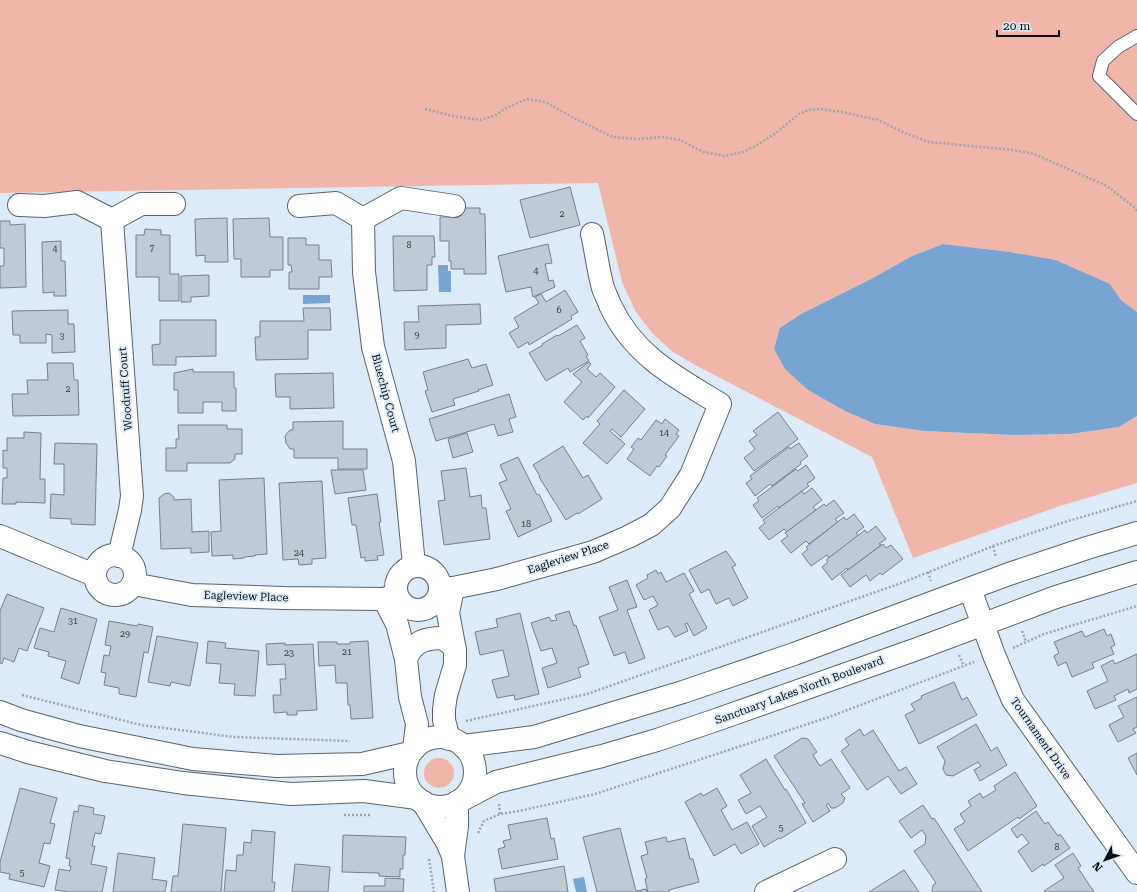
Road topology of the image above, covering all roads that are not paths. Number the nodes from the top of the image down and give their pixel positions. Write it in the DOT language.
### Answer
graph roads {
  1 [pos="1137,36"];
  2 [pos="1137,114"];
  3 [pos="174,204"];
  4 [pos="19,205"];
  5 [pos="299,206"];
  6 [pos="454,206"];
  7 [pos="363,219"];
  8 [pos="112,220"];
  9 [pos="592,234"];
  10 [pos="1137,533"];
  11 [pos="0,536"];
  12 [pos="119,556"];
  13 [pos="414,565"];
  14 [pos="1137,572"];
  15 [pos="94,575"];
  16 [pos="133,584"];
  17 [pos="446,588"];
  18 [pos="970,589"];
  19 [pos="390,597"];
  20 [pos="982,624"];
  21 [pos="455,650"];
  22 [pos="406,659"];
  23 [pos="0,712"];
  24 [pos="452,735"];
  25 [pos="0,743"];
  26 [pos="412,751"];
  27 [pos="420,800"];
  28 [pos="458,802"];
  29 [pos="453,856"];
  30 [pos="834,859"];
  31 [pos="1137,873"];
  32 [pos="458,892"];
  33 [pos="766,892"];
  1 -- 2 [label="lane"];
  3 -- 8 [label="street"];
  4 -- 8 [label="street"];
  5 -- 7 [label="street"];
  6 -- 7 [label="street"];
  7 -- 13 [label="street, Bluechip Court"];
  8 -- 12 [label="street, Woodruff Court"];
  9 -- 17 [label="street, Eagleview Place"];
  10 -- 18 [label="street"];
  11 -- 15 [label="street"];
  12 -- 15 [label="street"];
  12 -- 16 [label="street"];
  13 -- 17 [label="street"];
  13 -- 19 [label="street"];
  14 -- 20 [label="street, Sanctuary Lakes North Boulevard"];
  15 -- 16 [label="street"];
  16 -- 19 [label="street, Eagleview Place"];
  17 -- 19 [label="street"];
  17 -- 21 [label="street"];
  18 -- 20 [label="street, Tournament Drive"];
  18 -- 24 [label="street"];
  19 -- 22 [label="street"];
  20 -- 28 [label="street, Sanctuary Lakes North Boulevard"];
  20 -- 31 [label="street, Tournament Drive"];
  21 -- 22 [label="street"];
  21 -- 24 [label="street"];
  22 -- 26 [label="street"];
  23 -- 26 [label="street"];
  24 -- 26 [label="street"];
  24 -- 28 [label="street"];
  25 -- 27 [label="street"];
  26 -- 27 [label="street"];
  27 -- 28 [label="street"];
  27 -- 29 [label="street"];
  28 -- 29 [label="street"];
  29 -- 32 [label="street"];
  30 -- 33 [label="street"];
}
